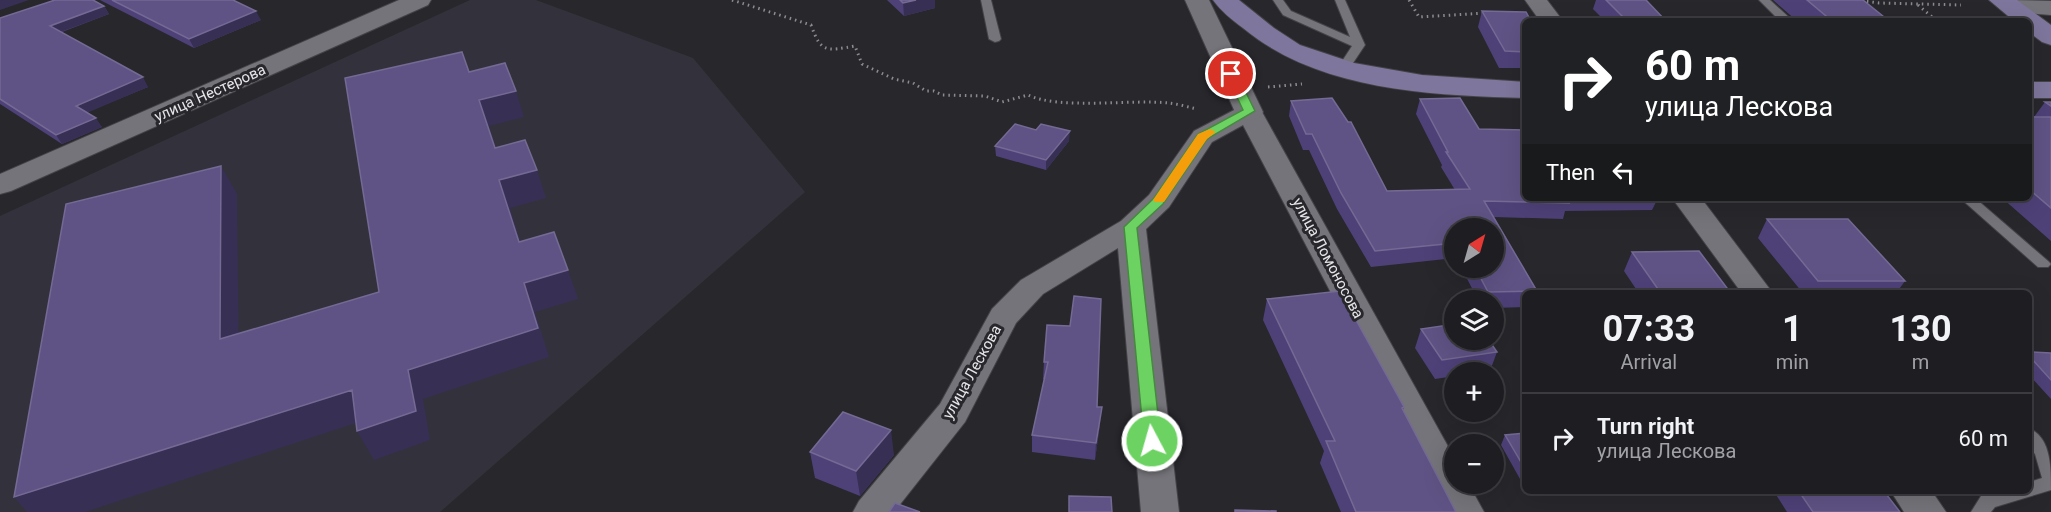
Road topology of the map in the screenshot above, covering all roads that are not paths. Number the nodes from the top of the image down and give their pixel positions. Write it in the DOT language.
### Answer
graph roads {
  1 [pos="419,0"];
  2 [pos="986,0"];
  3 [pos="1197,0"];
  4 [pos="1225,0"];
  5 [pos="1278,0"];
  6 [pos="1340,0"];
  7 [pos="1536,0"];
  8 [pos="1764,0"];
  9 [pos="2006,3"];
  10 [pos="2051,8"];
  11 [pos="1550,18"];
  12 [pos="1784,18"];
  13 [pos="2026,18"];
  14 [pos="2032,23"];
  15 [pos="2051,37"];
  16 [pos="995,39"];
  17 [pos="1359,45"];
  18 [pos="1343,69"];
  19 [pos="1522,90"];
  20 [pos="2032,90"];
  21 [pos="2051,90"];
  22 [pos="1244,114"];
  23 [pos="0,185"];
  24 [pos="1688,201"];
  25 [pos="1970,201"];
  26 [pos="1131,227"];
  27 [pos="2043,264"];
  28 [pos="1755,290"];
  29 [pos="2032,438"];
  30 [pos="2051,478"];
  31 [pos="2051,483"];
  32 [pos="2032,488"];
  33 [pos="1911,494"];
  34 [pos="2012,494"];
  35 [pos="872,512"];
  36 [pos="1160,512"];
  37 [pos="1465,512"];
  38 [pos="1927,512"];
  39 [pos="1981,512"];
  1 -- 23 [label="street, улица Нестерова"];
  2 -- 16 [label="lane"];
  3 -- 22 [label="street, улица Ломоносова"];
  4 -- 18 [label="main road"];
  5 -- 17 [label="lane"];
  6 -- 17 [label="lane"];
  7 -- 11 [label="street"];
  8 -- 12 [label="lane"];
  9 -- 10 [label="street"];
  9 -- 13 [label="main road"];
  14 -- 15 [label="main road"];
  17 -- 18 [label="lane"];
  18 -- 19 [label="main road"];
  20 -- 21 [label="main road"];
  22 -- 26 [label="street, улица Лескова"];
  22 -- 37 [label="street, улица Ломоносова"];
  24 -- 28 [label="street"];
  25 -- 27 [label="lane"];
  26 -- 35 [label="street, улица Лескова"];
  26 -- 36 [label="street"];
  29 -- 30 [label="lane"];
  31 -- 32 [label="lane"];
  33 -- 38 [label="street"];
  34 -- 39 [label="lane"];
}
